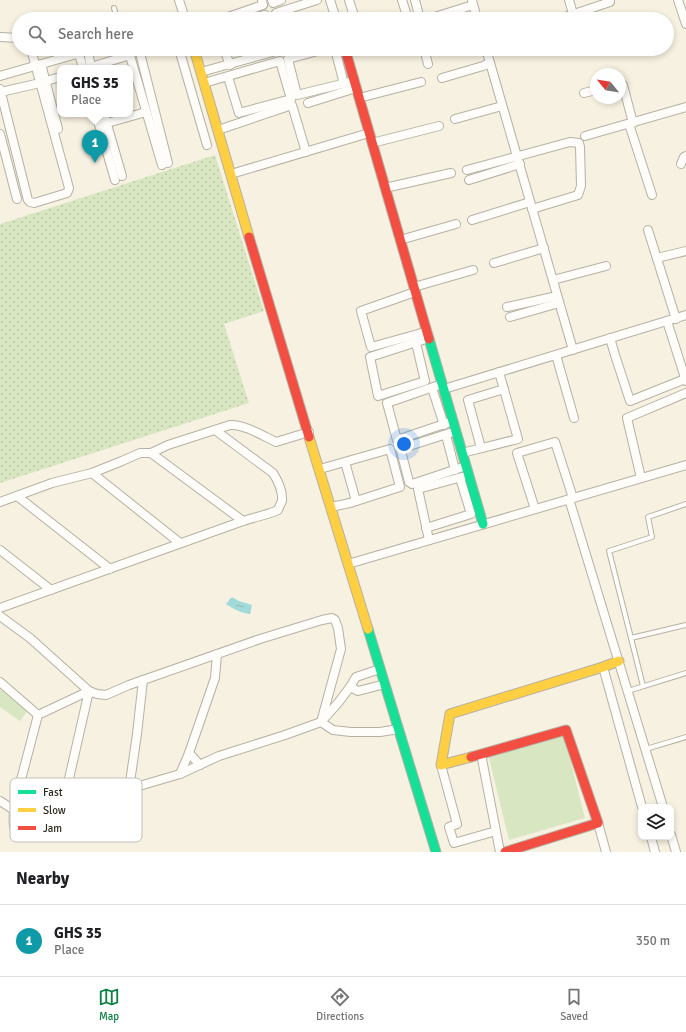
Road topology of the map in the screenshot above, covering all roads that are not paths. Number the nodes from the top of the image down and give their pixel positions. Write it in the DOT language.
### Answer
graph roads {
  1 [pos="180,0"];
  2 [pos="262,0"];
  3 [pos="272,0"];
  4 [pos="281,0"];
  5 [pos="318,0"];
  6 [pos="330,0"];
  7 [pos="349,0"];
  8 [pos="402,0"];
  9 [pos="415,0"];
  10 [pos="569,0"];
  11 [pos="610,0"];
  12 [pos="678,0"];
  13 [pos="472,3"];
  14 [pos="114,8"];
  15 [pos="115,12"];
  16 [pos="183,12"];
  17 [pos="242,12"];
  18 [pos="279,12"];
  19 [pos="334,12"];
  20 [pos="353,12"];
  21 [pos="406,12"];
  22 [pos="418,12"];
  23 [pos="447,12"];
  24 [pos="572,12"];
  25 [pos="579,12"];
  26 [pos="684,14"];
  27 [pos="686,24"];
  28 [pos="0,38"];
  29 [pos="12,38"];
  30 [pos="34,56"];
  31 [pos="68,56"];
  32 [pos="119,56"];
  33 [pos="141,56"];
  34 [pos="181,56"];
  35 [pos="196,56"];
  36 [pos="227,56"];
  37 [pos="260,56"];
  38 [pos="299,56"];
  39 [pos="337,56"];
  40 [pos="347,56"];
  41 [pos="426,56"];
  42 [pos="488,56"];
  43 [pos="490,63"];
  44 [pos="428,64"];
  45 [pos="38,65"];
  46 [pos="96,65"];
  47 [pos="230,65"];
  48 [pos="133,66"];
  49 [pos="201,72"];
  50 [pos="0,76"];
  51 [pos="228,77"];
  52 [pos="57,78"];
  53 [pos="442,78"];
  54 [pos="43,82"];
  55 [pos="421,82"];
  56 [pos="204,83"];
  57 [pos="344,84"];
  58 [pos="355,84"];
  59 [pos="0,90"];
  60 [pos="590,92"];
  61 [pos="584,93"];
  62 [pos="359,98"];
  63 [pos="626,99"];
  64 [pos="308,103"];
  65 [pos="502,106"];
  66 [pos="686,107"];
  67 [pos="146,112"];
  68 [pos="133,116"];
  69 [pos="97,117"];
  70 [pos="105,117"];
  71 [pos="128,117"];
  72 [pos="455,119"];
  73 [pos="107,123"];
  74 [pos="631,123"];
  75 [pos="439,126"];
  76 [pos="218,130"];
  77 [pos="369,133"];
  78 [pos="0,134"];
  79 [pos="585,136"];
  80 [pos="372,143"];
  81 [pos="207,145"];
  82 [pos="306,152"];
  83 [pos="686,156"];
  84 [pos="518,160"];
  85 [pos="681,164"];
  86 [pos="467,170"];
  87 [pos="451,173"];
  88 [pos="231,174"];
  89 [pos="469,180"];
  90 [pos="385,188"];
  91 [pos="74,189"];
  92 [pos="652,195"];
  93 [pos="17,199"];
  94 [pos="531,206"];
  95 [pos="472,220"];
  96 [pos="456,224"];
  97 [pos="648,230"];
  98 [pos="400,240"];
  99 [pos="544,248"];
  100 [pos="686,251"];
  101 [pos="657,258"];
  102 [pos="494,264"];
  103 [pos="606,266"];
  104 [pos="473,270"];
  105 [pos="553,280"];
  106 [pos="415,290"];
  107 [pos="558,299"];
  108 [pos="507,307"];
  109 [pos="686,315"];
  110 [pos="510,317"];
  111 [pos="672,320"];
  112 [pos="428,335"];
  113 [pos="610,338"];
  114 [pos="416,343"];
  115 [pos="573,350"];
  116 [pos="556,355"];
  117 [pos="499,372"];
  118 [pos="686,380"];
  119 [pos="443,386"];
  120 [pos="432,388"];
  121 [pos="504,389"];
  122 [pos="686,393"];
  123 [pos="574,418"];
  124 [pos="453,421"];
  125 [pos="444,425"];
  126 [pos="215,430"];
  127 [pos="456,431"];
  128 [pos="308,432"];
  129 [pos="446,435"];
  130 [pos="481,448"];
  131 [pos="151,453"];
  132 [pos="462,453"];
  133 [pos="345,462"];
  134 [pos="686,464"];
  135 [pos="320,469"];
  136 [pos="455,470"];
  137 [pos="92,472"];
  138 [pos="465,473"];
  139 [pos="641,478"];
  140 [pos="17,496"];
  141 [pos="571,498"];
  142 [pos="356,501"];
  143 [pos="0,502"];
  144 [pos="686,504"];
  145 [pos="331,506"];
  146 [pos="535,509"];
  147 [pos="243,521"];
  148 [pos="483,524"];
  149 [pos="426,528"];
  150 [pos="429,540"];
  151 [pos="180,543"];
  152 [pos="0,550"];
  153 [pos="348,564"];
  154 [pos="110,569"];
  155 [pos="51,590"];
  156 [pos="0,608"];
  157 [pos="0,616"];
  158 [pos="686,625"];
  159 [pos="631,638"];
  160 [pos="217,654"];
  161 [pos="619,661"];
  162 [pos="603,667"];
  163 [pos="380,669"];
  164 [pos="686,673"];
  165 [pos="143,680"];
  166 [pos="0,682"];
  167 [pos="385,684"];
  168 [pos="643,686"];
  169 [pos="350,688"];
  170 [pos="89,691"];
  171 [pos="628,691"];
  172 [pos="38,715"];
  173 [pos="321,722"];
  174 [pos="399,729"];
  175 [pos="686,737"];
  176 [pos="645,749"];
  177 [pos="189,752"];
  178 [pos="481,754"];
  179 [pos="200,765"];
  180 [pos="441,765"];
  181 [pos="180,774"];
  182 [pos="21,778"];
  183 [pos="69,778"];
  184 [pos="131,778"];
  185 [pos="142,785"];
  186 [pos="0,801"];
  187 [pos="641,804"];
  188 [pos="662,804"];
  189 [pos="10,807"];
  190 [pos="598,823"];
  191 [pos="496,832"];
  192 [pos="652,840"];
  193 [pos="672,840"];
  194 [pos="436,852"];
  195 [pos="500,852"];
  196 [pos="505,852"];
  197 [pos="606,852"];
  198 [pos="655,852"];
  199 [pos="676,852"];
  1 -- 16 [label="street"];
  2 -- 17 [label="street"];
  3 -- 4 [label="street"];
  5 -- 18 [label="street"];
  6 -- 19 [label="street"];
  7 -- 20 [label="street"];
  8 -- 21 [label="street"];
  9 -- 22 [label="street"];
  10 -- 24 [label="street"];
  11 -- 25 [label="street"];
  12 -- 26 [label="street"];
  13 -- 23 [label="street"];
  14 -- 15 [label="lane"];
  26 -- 27 [label="street"];
  28 -- 29 [label="street"];
  30 -- 45 [label="street"];
  31 -- 45 [label="street"];
  32 -- 46 [label="street"];
  33 -- 67 [label="street"];
  34 -- 81 [label="street"];
  35 -- 49 [label="street"];
  36 -- 47 [label="street"];
  37 -- 47 [label="street"];
  38 -- 57 [label="street"];
  39 -- 57 [label="street"];
  40 -- 58 [label="street"];
  41 -- 44 [label="street"];
  42 -- 43 [label="street"];
  43 -- 53 [label="street"];
  43 -- 65 [label="street"];
  45 -- 50 [label="street"];
  45 -- 54 [label="street"];
  47 -- 49 [label="street"];
  48 -- 67 [label="street"];
  49 -- 56 [label="street"];
  51 -- 51 [label="street"];
  51 -- 56 [label="street"];
  52 -- 54 [label="street"];
  54 -- 59 [label="street"];
  54 -- 59 [label="street"];
  54 -- 91 [label="street"];
  55 -- 62 [label="street"];
  56 -- 76 [label="street"];
  57 -- 58 [label="street"];
  58 -- 62 [label="street"];
  58 -- 64 [label="street"];
  60 -- 61 [label="street"];
  62 -- 77 [label="street"];
  63 -- 74 [label="street"];
  65 -- 72 [label="street"];
  65 -- 84 [label="street"];
  66 -- 74 [label="street"];
  67 -- 68 [label="street"];
  69 -- 73 [label="street"];
  70 -- 73 [label="street"];
  71 -- 73 [label="street"];
  74 -- 79 [label="street"];
  74 -- 92 [label="street"];
  75 -- 80 [label="street"];
  76 -- 82 [label="street"];
  76 -- 88 [label="street"];
  77 -- 80 [label="street"];
  77 -- 82 [label="street"];
  78 -- 93 [label="street"];
  80 -- 90 [label="street"];
  82 -- 88 [label="street"];
  83 -- 85 [label="street"];
  84 -- 86 [label="street"];
  84 -- 89 [label="street"];
  84 -- 94 [label="street"];
  84 -- 94 [label="street"];
  87 -- 90 [label="street"];
  88 -- 128 [label="street"];
  90 -- 98 [label="street"];
  94 -- 95 [label="street"];
  94 -- 99 [label="street"];
  96 -- 98 [label="street"];
  97 -- 101 [label="street"];
  98 -- 106 [label="street"];
  99 -- 102 [label="street"];
  99 -- 105 [label="street"];
  100 -- 101 [label="street"];
  101 -- 111 [label="street"];
  103 -- 105 [label="street"];
  104 -- 106 [label="street"];
  105 -- 107 [label="street"];
  106 -- 112 [label="street"];
  106 -- 112 [label="street"];
  107 -- 108 [label="street"];
  107 -- 110 [label="street"];
  107 -- 115 [label="street"];
  109 -- 111 [label="street"];
  111 -- 113 [label="street"];
  111 -- 118 [label="street"];
  112 -- 114 [label="street"];
  112 -- 119 [label="street"];
  113 -- 115 [label="street"];
  113 -- 118 [label="street"];
  114 -- 114 [label="street"];
  115 -- 116 [label="street"];
  116 -- 117 [label="street"];
  116 -- 123 [label="street"];
  117 -- 119 [label="street"];
  117 -- 121 [label="street"];
  119 -- 120 [label="street"];
  119 -- 124 [label="street"];
  120 -- 125 [label="street"];
  120 -- 125 [label="street"];
  121 -- 130 [label="street"];
  121 -- 130 [label="street"];
  122 -- 139 [label="street"];
  124 -- 125 [label="street"];
  124 -- 127 [label="street"];
  126 -- 128 [label="street"];
  126 -- 131 [label="street"];
  126 -- 147 [label="street"];
  127 -- 129 [label="street"];
  127 -- 132 [label="street"];
  128 -- 135 [label="street"];
  129 -- 136 [label="street"];
  129 -- 136 [label="street"];
  130 -- 132 [label="street"];
  131 -- 137 [label="street"];
  131 -- 147 [label="street"];
  132 -- 138 [label="street"];
  133 -- 135 [label="street"];
  133 -- 142 [label="street"];
  133 -- 142 [label="street"];
  134 -- 139 [label="street"];
  135 -- 145 [label="street"];
  136 -- 138 [label="street"];
  137 -- 140 [label="street"];
  137 -- 151 [label="street"];
  138 -- 148 [label="street"];
  138 -- 149 [label="street"];
  138 -- 149 [label="street"];
  139 -- 141 [label="street"];
  140 -- 143 [label="street"];
  140 -- 154 [label="street"];
  141 -- 146 [label="street"];
  141 -- 146 [label="street"];
  141 -- 161 [label="street"];
  142 -- 145 [label="street"];
  144 -- 159 [label="lane"];
  145 -- 153 [label="street"];
  146 -- 148 [label="street"];
  147 -- 151 [label="street"];
  148 -- 150 [label="street"];
  149 -- 150 [label="street"];
  150 -- 153 [label="street"];
  151 -- 154 [label="street"];
  152 -- 155 [label="street"];
  153 -- 163 [label="street"];
  154 -- 155 [label="street"];
  155 -- 156 [label="street"];
  157 -- 170 [label="street"];
  158 -- 159 [label="lane"];
  159 -- 168 [label="lane"];
  160 -- 165 [label="street"];
  160 -- 173 [label="street"];
  160 -- 177 [label="street"];
  161 -- 162 [label="street"];
  161 -- 171 [label="street"];
  162 -- 180 [label="street"];
  162 -- 187 [label="street"];
  163 -- 167 [label="street"];
  163 -- 169 [label="street"];
  164 -- 168 [label="lane"];
  165 -- 170 [label="street"];
  165 -- 184 [label="street"];
  166 -- 172 [label="street"];
  167 -- 169 [label="street"];
  167 -- 174 [label="street"];
  168 -- 171 [label="lane"];
  169 -- 173 [label="street"];
  170 -- 172 [label="street"];
  170 -- 183 [label="street"];
  171 -- 176 [label="street"];
  172 -- 182 [label="street"];
  173 -- 174 [label="street"];
  173 -- 179 [label="street"];
  174 -- 194 [label="street"];
  175 -- 176 [label="lane"];
  176 -- 188 [label="street"];
  177 -- 179 [label="street"];
  177 -- 181 [label="street"];
  178 -- 180 [label="street"];
  178 -- 190 [label="street"];
  178 -- 191 [label="street"];
  179 -- 181 [label="street"];
  180 -- 191 [label="street"];
  181 -- 185 [label="street"];
  186 -- 189 [label="street"];
  190 -- 196 [label="street"];
  190 -- 197 [label="street"];
  191 -- 195 [label="street"];
  192 -- 198 [label="street"];
  193 -- 199 [label="street"];
}
